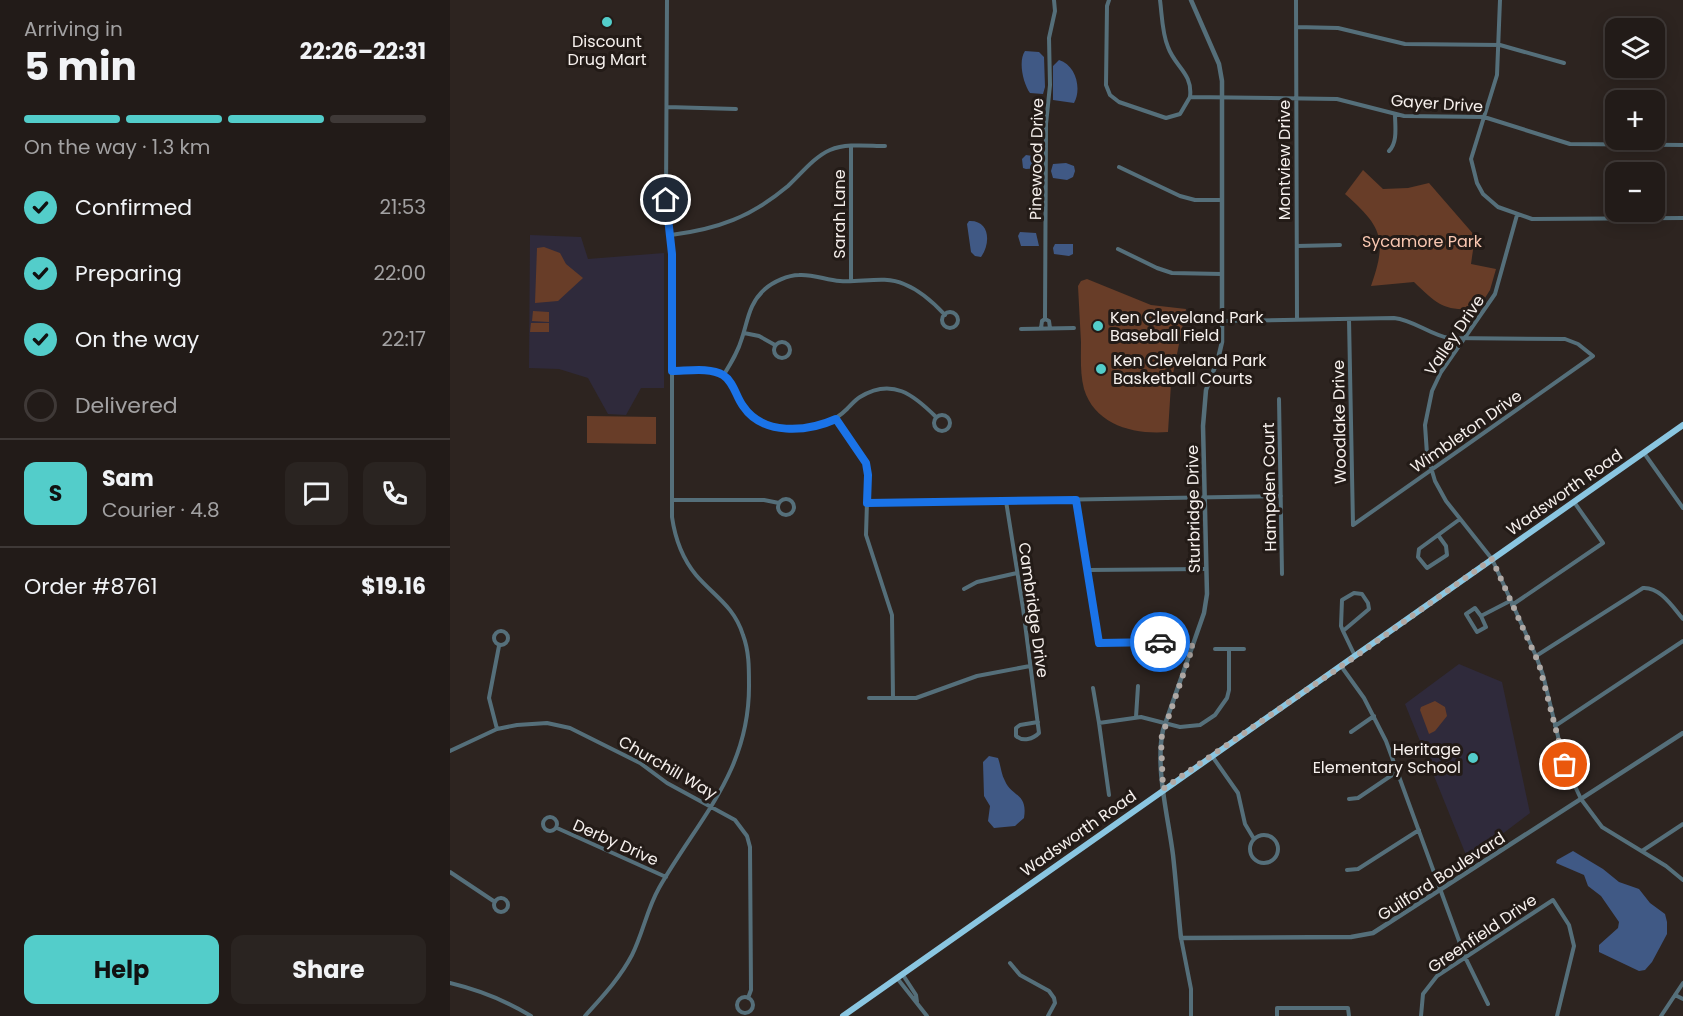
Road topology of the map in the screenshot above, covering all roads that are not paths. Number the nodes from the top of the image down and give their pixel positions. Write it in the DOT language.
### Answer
graph roads {
  1 [pos="667,0"];
  2 [pos="1054,0"];
  3 [pos="1109,0"];
  4 [pos="1160,0"];
  5 [pos="1191,0"];
  6 [pos="1296,0"];
  7 [pos="1500,0"];
  8 [pos="1296,27"];
  9 [pos="1500,45"];
  10 [pos="1564,63"];
  11 [pos="1190,97"];
  12 [pos="1222,99"];
  13 [pos="1296,99"];
  14 [pos="667,107"];
  15 [pos="736,109"];
  16 [pos="1395,114"];
  17 [pos="1484,117"];
  18 [pos="1683,145"];
  19 [pos="851,146"];
  20 [pos="885,146"];
  21 [pos="1389,151"];
  22 [pos="1119,167"];
  23 [pos="1222,200"];
  24 [pos="1517,215"];
  25 [pos="1683,218"];
  26 [pos="671,235"];
  27 [pos="1340,245"];
  28 [pos="1296,246"];
  29 [pos="1118,249"];
  30 [pos="1222,274"];
  31 [pos="851,281"];
  32 [pos="945,315"];
  33 [pos="1046,319"];
  34 [pos="1349,319"];
  35 [pos="1297,320"];
  36 [pos="1222,321"];
  37 [pos="1041,328"];
  38 [pos="1050,328"];
  39 [pos="1074,328"];
  40 [pos="1020,329"];
  41 [pos="744,333"];
  42 [pos="1465,338"];
  43 [pos="775,345"];
  44 [pos="672,371"];
  45 [pos="723,376"];
  46 [pos="1279,399"];
  47 [pos="936,417"];
  48 [pos="836,419"];
  49 [pos="1683,425"];
  50 [pos="1644,453"];
  51 [pos="1431,470"];
  52 [pos="1281,496"];
  53 [pos="1205,498"];
  54 [pos="672,500"];
  55 [pos="1076,500"];
  56 [pos="1006,501"];
  57 [pos="1574,502"];
  58 [pos="779,503"];
  59 [pos="867,503"];
  60 [pos="1683,508"];
  61 [pos="1460,519"];
  62 [pos="1353,525"];
  63 [pos="1438,535"];
  64 [pos="1492,559"];
  65 [pos="1206,569"];
  66 [pos="1087,570"];
  67 [pos="1017,573"];
  68 [pos="1282,574"];
  69 [pos="964,589"];
  70 [pos="1511,603"];
  71 [pos="1481,616"];
  72 [pos="1683,619"];
  73 [pos="1343,631"];
  74 [pos="1683,641"];
  75 [pos="499,646"];
  76 [pos="1193,646"];
  77 [pos="1215,649"];
  78 [pos="1229,649"];
  79 [pos="1244,649"];
  80 [pos="1356,656"];
  81 [pos="1536,656"];
  82 [pos="1030,666"];
  83 [pos="1341,666"];
  84 [pos="1138,686"];
  85 [pos="1093,688"];
  86 [pos="869,698"];
  87 [pos="893,698"];
  88 [pos="1374,716"];
  89 [pos="1136,717"];
  90 [pos="1038,722"];
  91 [pos="1099,723"];
  92 [pos="1166,723"];
  93 [pos="1555,726"];
  94 [pos="497,729"];
  95 [pos="1351,732"];
  96 [pos="1683,733"];
  97 [pos="450,751"];
  98 [pos="1212,755"];
  99 [pos="1398,771"];
  100 [pos="1163,789"];
  101 [pos="1109,795"];
  102 [pos="1349,799"];
  103 [pos="1581,799"];
  104 [pos="711,807"];
  105 [pos="1683,824"];
  106 [pos="557,828"];
  107 [pos="1419,830"];
  108 [pos="1254,839"];
  109 [pos="1642,851"];
  110 [pos="1347,870"];
  111 [pos="450,872"];
  112 [pos="666,877"];
  113 [pos="1683,880"];
  114 [pos="1441,890"];
  115 [pos="495,902"];
  116 [pos="1181,938"];
  117 [pos="1465,957"];
  118 [pos="1010,963"];
  119 [pos="900,976"];
  120 [pos="450,983"];
  121 [pos="1683,983"];
  122 [pos="1675,995"];
  123 [pos="748,998"];
  124 [pos="1683,999"];
  125 [pos="1488,1004"];
  126 [pos="531,1016"];
  127 [pos="585,1016"];
  128 [pos="843,1016"];
  129 [pos="927,1016"];
  130 [pos="1048,1016"];
  131 [pos="1191,1016"];
  132 [pos="1277,1016"];
  133 [pos="1349,1016"];
  134 [pos="1421,1016"];
  135 [pos="1557,1016"];
  136 [pos="1661,1016"];
  1 -- 14 [label="street"];
  2 -- 33 [label="street, Pinewood Drive"];
  3 -- 11 [label="street"];
  4 -- 11 [label="street"];
  5 -- 12 [label="street, Sturbridge Drive"];
  6 -- 8 [label="street, Montview Drive"];
  7 -- 9 [label="street"];
  8 -- 9 [label="street"];
  8 -- 13 [label="street, Montview Drive"];
  9 -- 10 [label="street"];
  9 -- 17 [label="street"];
  11 -- 12 [label="street, Gayer Drive"];
  12 -- 13 [label="street, Gayer Drive"];
  12 -- 23 [label="street, Sturbridge Drive"];
  13 -- 16 [label="street, Gayer Drive"];
  13 -- 28 [label="street, Montview Drive"];
  14 -- 15 [label="street"];
  14 -- 26 [label="street"];
  16 -- 17 [label="street, Gayer Drive"];
  16 -- 21 [label="street"];
  17 -- 18 [label="street, Gayer Drive"];
  17 -- 24 [label="street"];
  19 -- 20 [label="street"];
  19 -- 26 [label="street"];
  19 -- 31 [label="street, Sarah Lane"];
  22 -- 23 [label="street"];
  23 -- 30 [label="street, Sturbridge Drive"];
  24 -- 25 [label="street"];
  24 -- 42 [label="street, Valley Drive"];
  26 -- 44 [label="street"];
  27 -- 28 [label="street"];
  28 -- 35 [label="street, Montview Drive"];
  29 -- 30 [label="street"];
  30 -- 36 [label="street, Sturbridge Drive"];
  31 -- 32 [label="street"];
  31 -- 41 [label="street"];
  32 -- 32 [label="street"];
  33 -- 37 [label="street, Pinewood Drive"];
  33 -- 38 [label="street, Pinewood Drive"];
  34 -- 35 [label="street"];
  34 -- 42 [label="street"];
  34 -- 62 [label="street, Woodlake Drive"];
  35 -- 36 [label="street"];
  36 -- 53 [label="street, Sturbridge Drive"];
  37 -- 38 [label="street"];
  37 -- 40 [label="street"];
  38 -- 39 [label="street"];
  41 -- 43 [label="street"];
  41 -- 45 [label="street"];
  42 -- 51 [label="street, Valley Drive"];
  42 -- 51 [label="street, Wimbleton Drive"];
  43 -- 43 [label="street"];
  44 -- 45 [label="street"];
  44 -- 54 [label="street"];
  45 -- 48 [label="street"];
  46 -- 52 [label="street, Hampden Court"];
  47 -- 47 [label="street"];
  47 -- 48 [label="street"];
  48 -- 59 [label="street"];
  49 -- 50 [label="highway, Wadsworth Road"];
  50 -- 57 [label="highway, Wadsworth Road"];
  50 -- 60 [label="street"];
  51 -- 61 [label="street, Valley Drive"];
  51 -- 62 [label="street, Wimbleton Drive"];
  52 -- 53 [label="street"];
  52 -- 68 [label="street, Hampden Court"];
  53 -- 55 [label="street"];
  53 -- 65 [label="street, Sturbridge Drive"];
  54 -- 58 [label="street"];
  54 -- 104 [label="street"];
  55 -- 56 [label="street"];
  55 -- 66 [label="street"];
  56 -- 59 [label="street"];
  56 -- 67 [label="street, Cambridge Drive"];
  57 -- 64 [label="highway, Wadsworth Road"];
  57 -- 70 [label="street"];
  58 -- 58 [label="street"];
  59 -- 87 [label="street"];
  61 -- 63 [label="street"];
  61 -- 64 [label="street, Valley Drive"];
  63 -- 63 [label="street"];
  64 -- 70 [label="street, Valley Drive"];
  64 -- 80 [label="highway, Wadsworth Road"];
  65 -- 66 [label="street"];
  65 -- 76 [label="street, Sturbridge Drive"];
  66 -- 76 [label="street"];
  67 -- 69 [label="street"];
  67 -- 82 [label="street, Cambridge Drive"];
  70 -- 71 [label="street"];
  70 -- 81 [label="street, Valley Drive"];
  71 -- 71 [label="street"];
  72 -- 81 [label="street"];
  73 -- 73 [label="street"];
  73 -- 80 [label="street"];
  74 -- 93 [label="street"];
  75 -- 94 [label="street"];
  76 -- 92 [label="street, Sturbridge Drive"];
  77 -- 78 [label="street"];
  78 -- 79 [label="street"];
  78 -- 92 [label="street"];
  80 -- 83 [label="highway, Wadsworth Road"];
  81 -- 93 [label="street, Valley Drive"];
  82 -- 87 [label="street"];
  82 -- 90 [label="street, Cambridge Drive"];
  83 -- 88 [label="street"];
  83 -- 98 [label="highway, Wadsworth Road"];
  84 -- 89 [label="street"];
  85 -- 91 [label="street"];
  86 -- 87 [label="street"];
  88 -- 95 [label="street"];
  88 -- 99 [label="street"];
  89 -- 91 [label="street"];
  89 -- 92 [label="street"];
  90 -- 90 [label="street"];
  91 -- 101 [label="street"];
  92 -- 100 [label="street, Sturbridge Drive"];
  93 -- 103 [label="street, Valley Drive"];
  94 -- 97 [label="street, Churchill Way"];
  94 -- 104 [label="street, Churchill Way"];
  96 -- 103 [label="street, Guilford Boulevard"];
  98 -- 100 [label="highway, Wadsworth Road"];
  98 -- 108 [label="street"];
  99 -- 102 [label="street"];
  99 -- 107 [label="street"];
  100 -- 116 [label="street, Sturbridge Drive"];
  100 -- 119 [label="highway, Wadsworth Road"];
  103 -- 109 [label="street, Valley Drive"];
  103 -- 114 [label="street, Guilford Boulevard"];
  104 -- 112 [label="street"];
  104 -- 123 [label="street, Churchill Way"];
  105 -- 109 [label="street"];
  106 -- 112 [label="street, Derby Drive"];
  107 -- 110 [label="street"];
  107 -- 114 [label="street"];
  108 -- 108 [label="street"];
  109 -- 113 [label="street, Valley Drive"];
  111 -- 115 [label="street"];
  112 -- 127 [label="street"];
  114 -- 116 [label="street, Guilford Boulevard"];
  114 -- 117 [label="street"];
  116 -- 131 [label="street, Sturbridge Drive"];
  117 -- 125 [label="street"];
  117 -- 134 [label="street, Greenfield Drive"];
  117 -- 135 [label="street, Greenfield Drive"];
  118 -- 130 [label="street"];
  119 -- 128 [label="highway, Wadsworth Road"];
  119 -- 129 [label="street"];
  120 -- 126 [label="street"];
  121 -- 122 [label="street"];
  122 -- 124 [label="street"];
  122 -- 136 [label="street"];
  123 -- 123 [label="street, Churchill Way"];
  132 -- 133 [label="street"];
}
